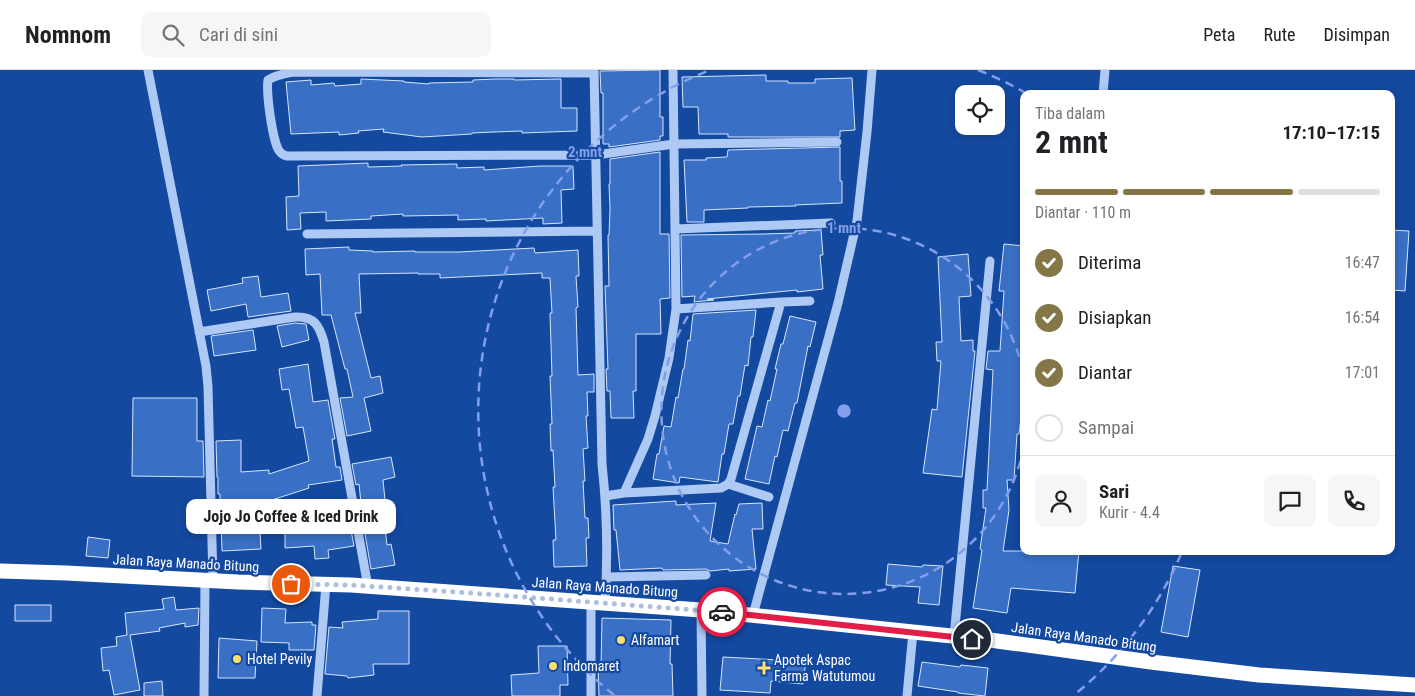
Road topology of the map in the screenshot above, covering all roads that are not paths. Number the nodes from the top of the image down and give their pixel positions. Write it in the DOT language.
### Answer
graph roads {
  1 [pos="148,70"];
  2 [pos="673,70"];
  3 [pos="872,70"];
  4 [pos="1105,70"];
  5 [pos="400,71"];
  6 [pos="594,71"];
  7 [pos="1103,90"];
  8 [pos="837,142"];
  9 [pos="674,144"];
  10 [pos="596,155"];
  11 [pos="832,223"];
  12 [pos="675,229"];
  13 [pos="597,231"];
  14 [pos="307,234"];
  15 [pos="990,261"];
  16 [pos="810,301"];
  17 [pos="781,302"];
  18 [pos="676,309"];
  19 [pos="199,332"];
  20 [pos="728,484"];
  21 [pos="624,493"];
  22 [pos="605,496"];
  23 [pos="768,497"];
  24 [pos="0,571"];
  25 [pos="706,575"];
  26 [pos="607,577"];
  27 [pos="209,580"];
  28 [pos="326,584"];
  29 [pos="368,587"];
  30 [pos="598,603"];
  31 [pos="701,610"];
  32 [pos="753,615"];
  33 [pos="913,632"];
  34 [pos="954,637"];
  35 [pos="1415,686"];
  36 [pos="204,696"];
  37 [pos="317,696"];
  38 [pos="591,696"];
  39 [pos="702,696"];
  40 [pos="907,696"];
  1 -- 19 [label="street"];
  2 -- 9 [label="street"];
  3 -- 32 [label="street"];
  4 -- 7 [label="street"];
  5 -- 6 [label="street"];
  5 -- 10 [label="street"];
  6 -- 10 [label="street"];
  8 -- 9 [label="street"];
  9 -- 10 [label="street"];
  9 -- 12 [label="street"];
  10 -- 13 [label="street"];
  11 -- 12 [label="street"];
  12 -- 18 [label="street"];
  13 -- 14 [label="street"];
  13 -- 22 [label="street"];
  15 -- 34 [label="street"];
  16 -- 17 [label="street"];
  17 -- 18 [label="street"];
  17 -- 20 [label="street"];
  18 -- 21 [label="street"];
  19 -- 27 [label="street"];
  19 -- 29 [label="street"];
  20 -- 21 [label="street"];
  20 -- 23 [label="street"];
  21 -- 22 [label="street"];
  22 -- 26 [label="street"];
  24 -- 27 [label="highway, Jalan Raya Manado Bitung"];
  25 -- 26 [label="street"];
  26 -- 30 [label="street"];
  27 -- 28 [label="highway, Jalan Raya Manado Bitung"];
  27 -- 36 [label="street"];
  28 -- 29 [label="highway, Jalan Raya Manado Bitung"];
  28 -- 37 [label="street"];
  29 -- 30 [label="highway, Jalan Raya Manado Bitung"];
  30 -- 31 [label="highway, Jalan Raya Manado Bitung"];
  30 -- 38 [label="street"];
  31 -- 32 [label="highway, Jalan Raya Manado Bitung"];
  31 -- 39 [label="street"];
  32 -- 33 [label="highway, Jalan Raya Manado Bitung"];
  33 -- 34 [label="highway, Jalan Raya Manado Bitung"];
  33 -- 40 [label="street"];
  34 -- 35 [label="highway, Jalan Raya Manado Bitung"];
}
